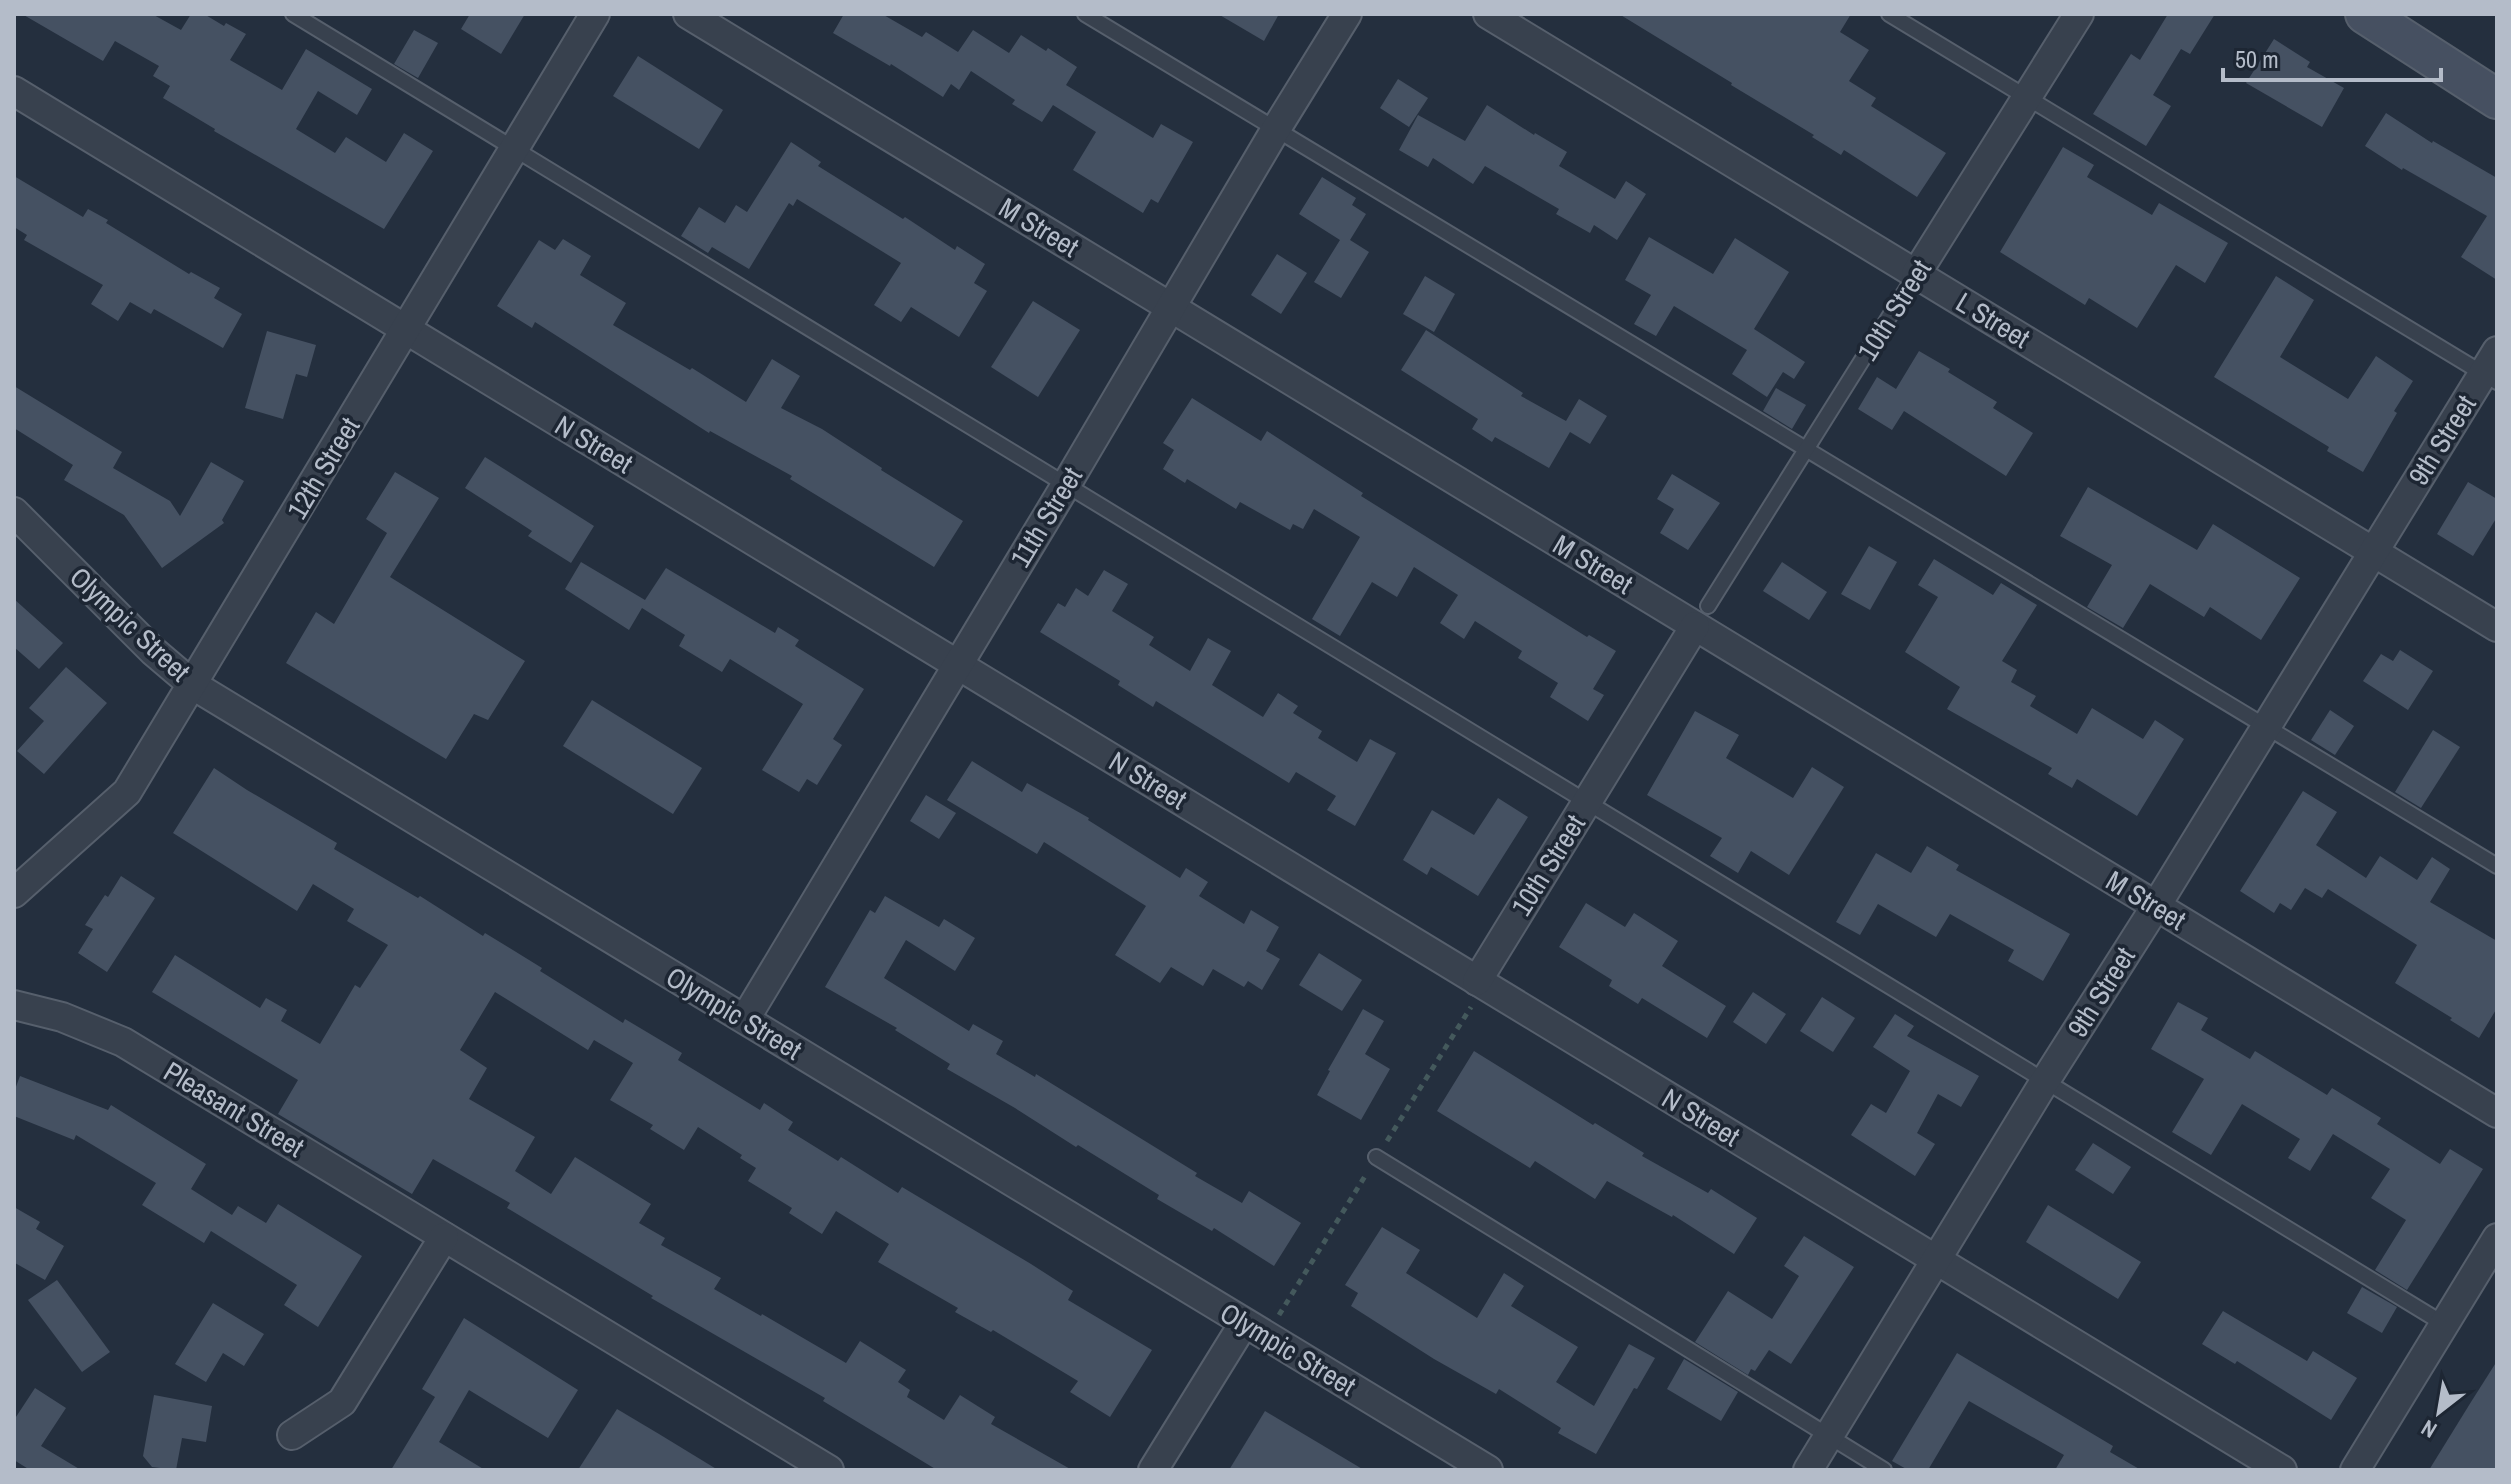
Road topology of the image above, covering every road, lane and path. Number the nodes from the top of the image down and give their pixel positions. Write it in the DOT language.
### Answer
graph roads {
  1 [pos="293,14"];
  2 [pos="595,14"];
  3 [pos="688,14"];
  4 [pos="1085,14"];
  5 [pos="1347,14"];
  6 [pos="1488,14"];
  7 [pos="1889,14"];
  8 [pos="2079,14"];
  9 [pos="2365,14"];
  10 [pos="14,91"];
  11 [pos="2027,98"];
  12 [pos="2497,99"];
  13 [pos="1276,129"];
  14 [pos="514,149"];
  15 [pos="1916,274"];
  16 [pos="1170,307"];
  17 [pos="406,329"];
  18 [pos="2492,369"];
  19 [pos="1806,451"];
  20 [pos="1066,485"];
  21 [pos="14,512"];
  22 [pos="2373,552"];
  23 [pos="1702,616"];
  24 [pos="2497,627"];
  25 [pos="958,664"];
  26 [pos="193,685"];
  27 [pos="2266,727"];
  28 [pos="1587,802"];
  29 [pos="2497,866"];
  30 [pos="14,893"];
  31 [pos="2156,906"];
  32 [pos="1477,981"];
  33 [pos="14,1005"];
  34 [pos="745,1019"];
  35 [pos="2045,1081"];
  36 [pos="2497,1113"];
  37 [pos="1376,1157"];
  38 [pos="444,1237"];
  39 [pos="2497,1238"];
  40 [pos="1937,1260"];
  41 [pos="1244,1323"];
  42 [pos="2444,1324"];
  43 [pos="292,1435"];
  44 [pos="1829,1436"];
  45 [pos="829,1470"];
  46 [pos="1153,1470"];
  47 [pos="1488,1470"];
  48 [pos="1808,1470"];
  49 [pos="1884,1470"];
  50 [pos="2282,1470"];
  51 [pos="2355,1470"];
  1 -- 14 [label="lane"];
  2 -- 14 [label="street, 12th Street"];
  3 -- 16 [label="street, M Street"];
  4 -- 13 [label="lane"];
  5 -- 13 [label="street, 11th Street"];
  6 -- 15 [label="street, L Street"];
  7 -- 11 [label="lane"];
  8 -- 11 [label="street, 10th Street"];
  9 -- 12 [label="main road"];
  10 -- 17 [label="street, N Street"];
  11 -- 15 [label="street, 10th Street"];
  11 -- 18 [label="lane"];
  13 -- 16 [label="street, 11th Street"];
  13 -- 19 [label="lane"];
  14 -- 17 [label="street, 12th Street"];
  14 -- 20 [label="lane"];
  15 -- 19 [label="lane, 10th Street"];
  15 -- 22 [label="street, L Street"];
  16 -- 20 [label="street, 11th Street"];
  16 -- 23 [label="street, M Street"];
  17 -- 25 [label="street, N Street"];
  17 -- 26 [label="street, 12th Street"];
  18 -- 22 [label="street, 9th Street"];
  19 -- 23 [label="lane, 10th Street"];
  19 -- 27 [label="lane"];
  20 -- 25 [label="street, 11th Street"];
  20 -- 28 [label="lane"];
  21 -- 26 [label="street, Olympic Street"];
  22 -- 24 [label="street, L Street"];
  22 -- 27 [label="street, 9th Street"];
  23 -- 28 [label="street, 10th Street"];
  23 -- 31 [label="street, M Street"];
  25 -- 32 [label="street, N Street"];
  25 -- 34 [label="street, 11th Street"];
  26 -- 30 [label="street, 12th Street"];
  26 -- 34 [label="street, Olympic Street"];
  27 -- 29 [label="lane"];
  27 -- 31 [label="street, 9th Street"];
  28 -- 32 [label="street, 10th Street"];
  28 -- 35 [label="lane"];
  31 -- 35 [label="street, 9th Street"];
  31 -- 36 [label="street, M Street"];
  32 -- 40 [label="street, N Street"];
  33 -- 38 [label="street, Pleasant Street"];
  34 -- 41 [label="street, Olympic Street"];
  35 -- 40 [label="street, 9th Street"];
  35 -- 42 [label="lane"];
  37 -- 44 [label="lane"];
  38 -- 43 [label="street"];
  38 -- 45 [label="street, Pleasant Street"];
  39 -- 42 [label="street"];
  40 -- 44 [label="street, 9th Street"];
  40 -- 50 [label="street, N Street"];
  41 -- 46 [label="street"];
  41 -- 47 [label="street, Olympic Street"];
  42 -- 51 [label="street"];
  44 -- 48 [label="street, 9th Street"];
  44 -- 49 [label="lane"];
}
